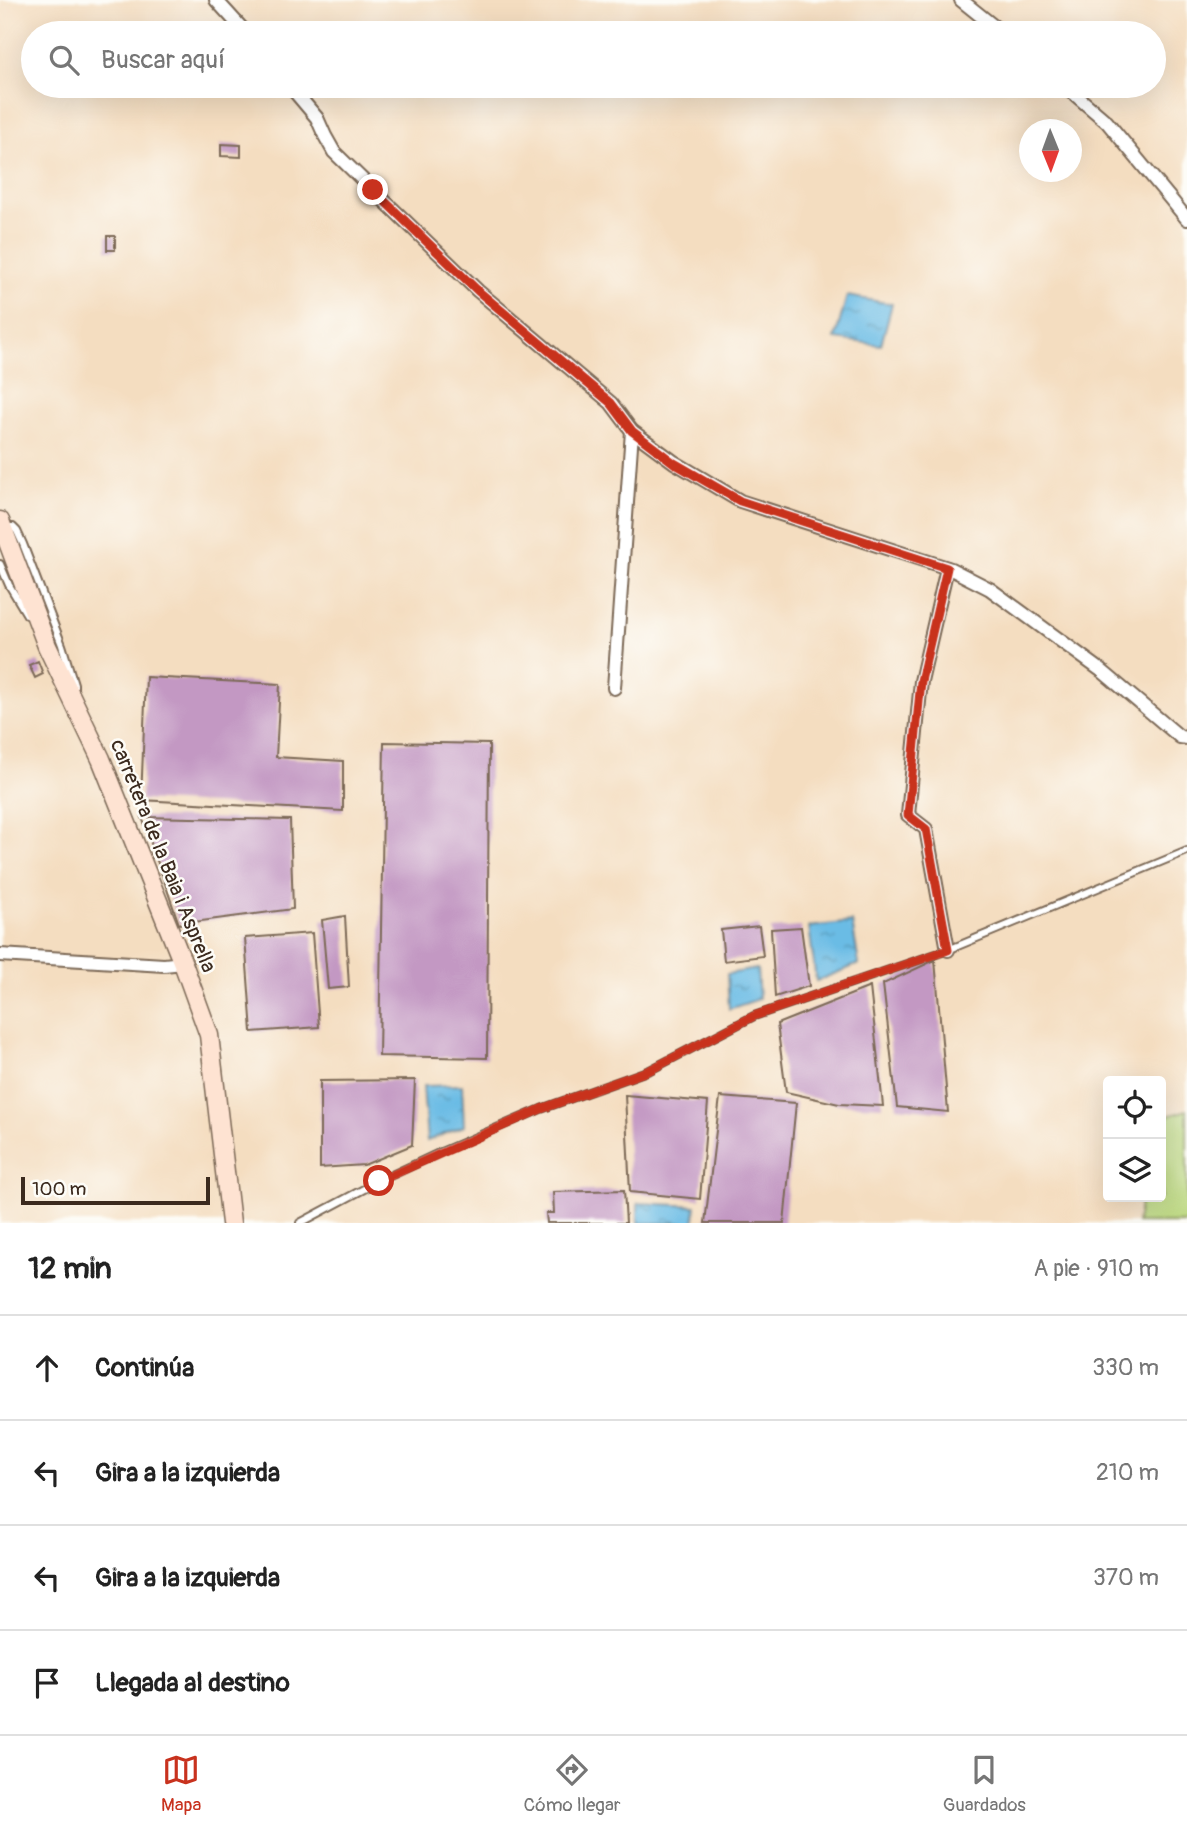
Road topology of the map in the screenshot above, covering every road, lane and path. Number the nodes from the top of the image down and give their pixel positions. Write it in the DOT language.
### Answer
graph roads {
  1 [pos="216,0"];
  2 [pos="961,0"];
  3 [pos="235,21"];
  4 [pos="987,21"];
  5 [pos="300,98"];
  6 [pos="1079,98"];
  7 [pos="1187,219"];
  8 [pos="632,431"];
  9 [pos="0,526"];
  10 [pos="0,564"];
  11 [pos="947,568"];
  12 [pos="21,579"];
  13 [pos="614,688"];
  14 [pos="73,700"];
  15 [pos="1187,738"];
  16 [pos="1187,851"];
  17 [pos="948,950"];
  18 [pos="0,955"];
  19 [pos="183,963"];
  20 [pos="231,1223"];
  21 [pos="299,1223"];
  1 -- 3 [label="street"];
  2 -- 4 [label="street"];
  5 -- 8 [label="street"];
  6 -- 7 [label="street"];
  8 -- 11 [label="street"];
  8 -- 13 [label="street"];
  9 -- 12 [label="main road, carretera de la Baia i Asprella"];
  10 -- 12 [label="lane"];
  11 -- 15 [label="street"];
  11 -- 17 [label="street"];
  12 -- 14 [label="main road, carretera de la Baia i Asprella"];
  12 -- 14 [label="lane"];
  14 -- 19 [label="main road, carretera de la Baia i Asprella"];
  16 -- 17 [label="lane"];
  17 -- 21 [label="lane"];
  18 -- 19 [label="street"];
  19 -- 20 [label="main road, carretera de la Baia i Asprella"];
}
